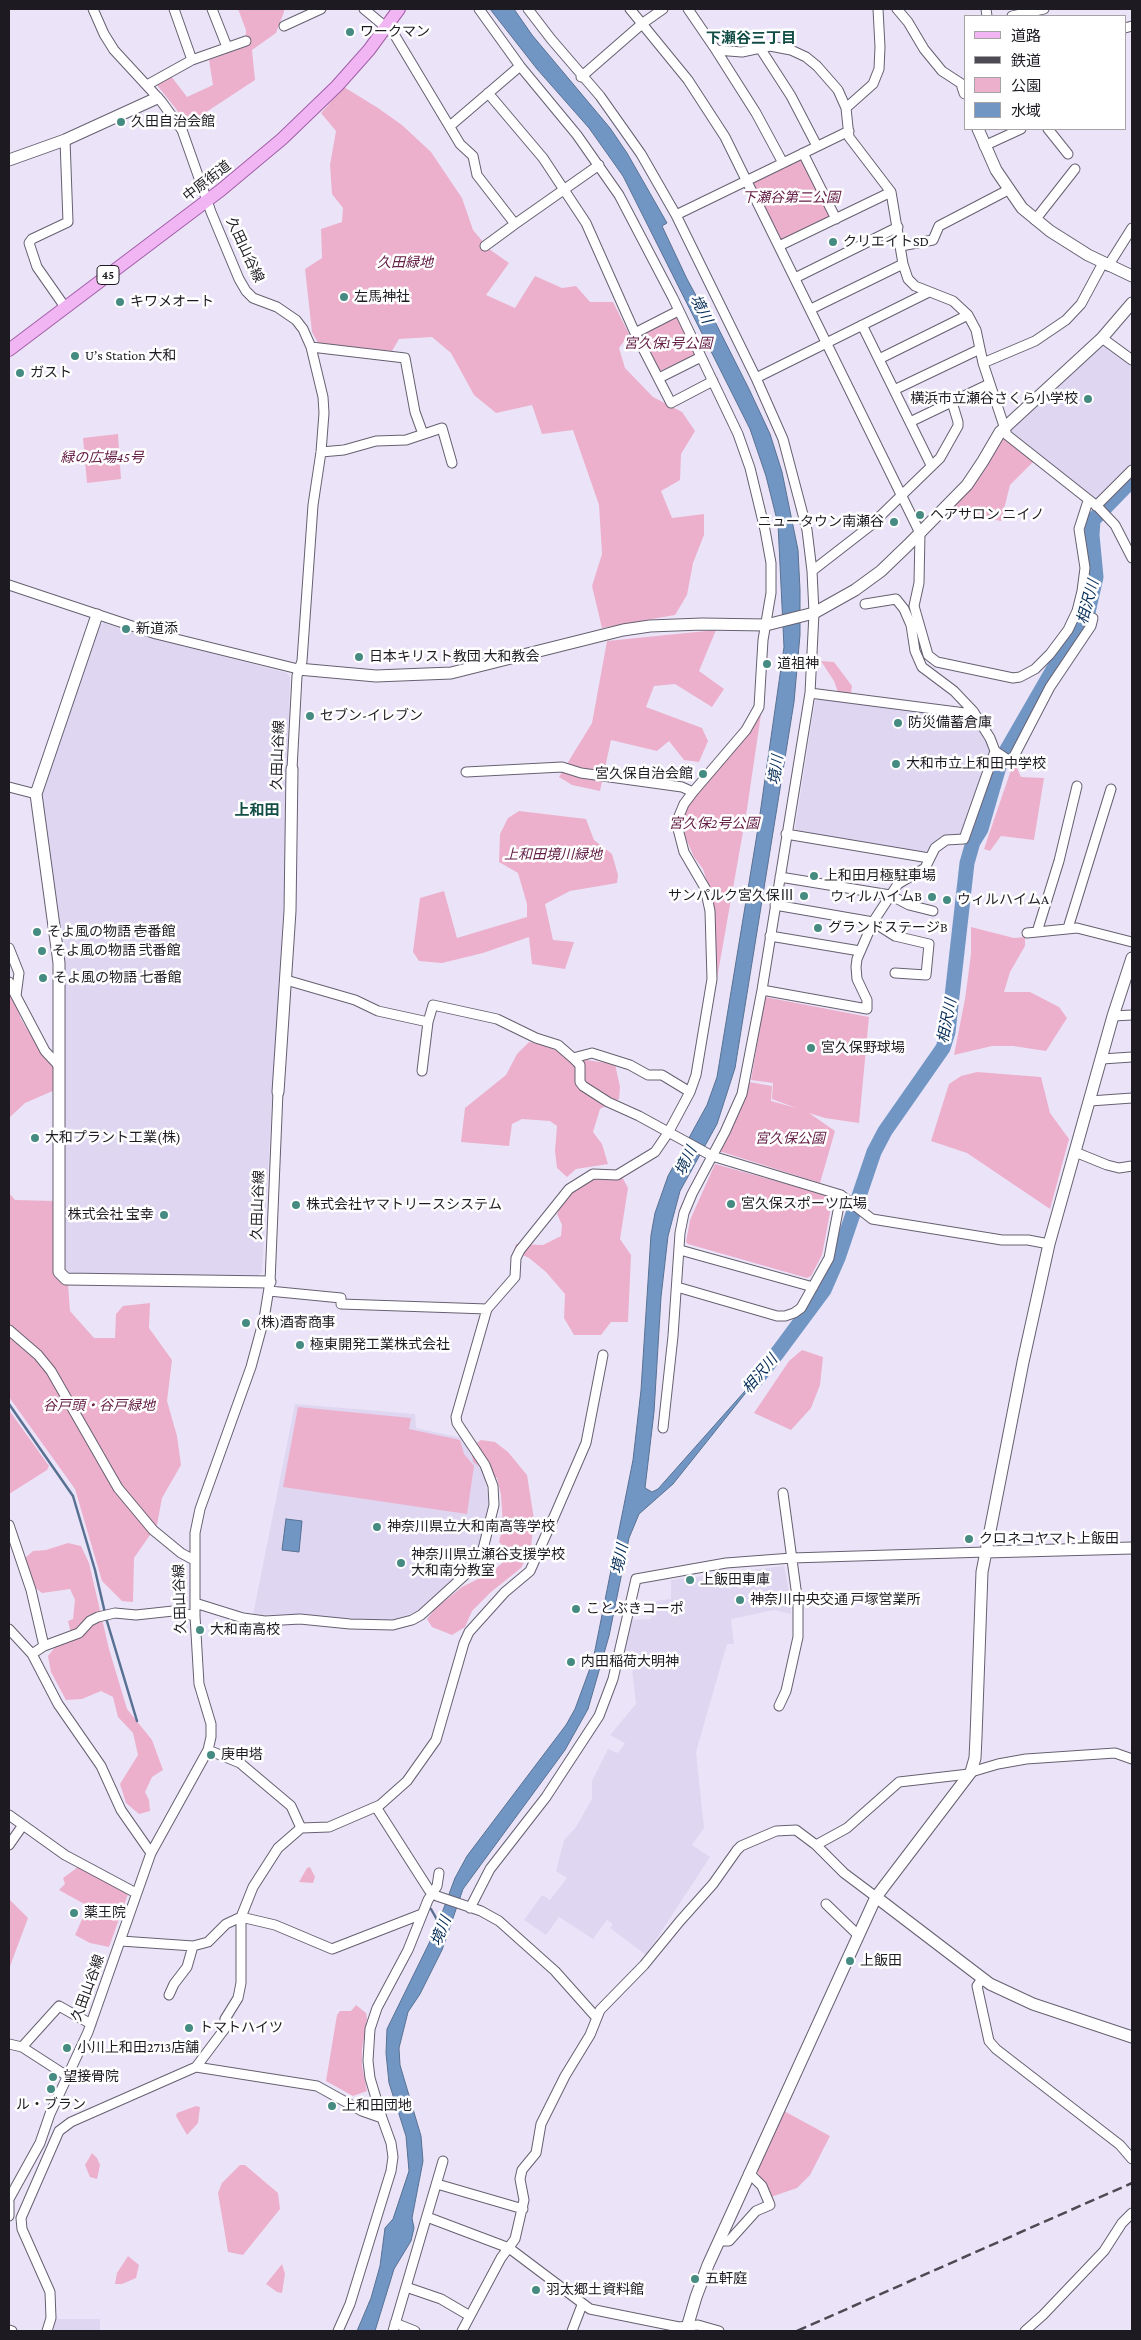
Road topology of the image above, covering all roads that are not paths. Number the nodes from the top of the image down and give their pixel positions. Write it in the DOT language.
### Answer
graph roads {
  1 [pos="93,9"];
  2 [pos="174,9"];
  3 [pos="212,9"];
  4 [pos="320,9"];
  5 [pos="364,9"];
  6 [pos="400,9"];
  7 [pos="479,9"];
  8 [pos="528,9"];
  9 [pos="630,9"];
  10 [pos="663,9"];
  11 [pos="688,9"];
  12 [pos="878,9"];
  13 [pos="897,9"];
  14 [pos="1044,9"];
  15 [pos="1017,15"];
  16 [pos="642,23"];
  17 [pos="284,26"];
  18 [pos="387,26"];
  19 [pos="246,41"];
  20 [pos="227,47"];
  21 [pos="760,48"];
  22 [pos="716,50"];
  23 [pos="192,60"];
  24 [pos="520,66"];
  25 [pos="582,77"];
  26 [pos="147,85"];
  27 [pos="964,87"];
  28 [pos="488,93"];
  29 [pos="157,98"];
  30 [pos="846,108"];
  31 [pos="450,126"];
  32 [pos="849,130"];
  33 [pos="978,130"];
  34 [pos="1019,130"];
  35 [pos="1049,130"];
  36 [pos="65,140"];
  37 [pos="817,146"];
  38 [pos="984,146"];
  39 [pos="803,153"];
  40 [pos="1068,154"];
  41 [pos="9,160"];
  42 [pos="782,163"];
  43 [pos="599,165"];
  44 [pos="1075,169"];
  45 [pos="746,181"];
  46 [pos="564,189"];
  47 [pos="1008,190"];
  48 [pos="890,192"];
  49 [pos="208,200"];
  50 [pos="676,216"];
  51 [pos="836,218"];
  52 [pos="1034,220"];
  53 [pos="516,224"];
  54 [pos="898,227"];
  55 [pos="1132,228"];
  56 [pos="485,246"];
  57 [pos="779,246"];
  58 [pos="901,246"];
  59 [pos="903,264"];
  60 [pos="1105,265"];
  61 [pos="1132,276"];
  62 [pos="795,278"];
  63 [pos="929,292"];
  64 [pos="1132,304"];
  65 [pos="65,308"];
  66 [pos="811,309"];
  67 [pos="678,311"];
  68 [pos="968,315"];
  69 [pos="862,325"];
  70 [pos="635,333"];
  71 [pos="1102,338"];
  72 [pos="826,343"];
  73 [pos="311,347"];
  74 [pos="980,349"];
  75 [pos="9,350"];
  76 [pos="701,357"];
  77 [pos="879,359"];
  78 [pos="1132,360"];
  79 [pos="983,363"];
  80 [pos="659,378"];
  81 [pos="756,378"];
  82 [pos="713,382"];
  83 [pos="989,384"];
  84 [pos="894,390"];
  85 [pos="952,402"];
  86 [pos="910,422"];
  87 [pos="1003,429"];
  88 [pos="423,434"];
  89 [pos="321,452"];
  90 [pos="452,463"];
  91 [pos="931,465"];
  92 [pos="1132,470"];
  93 [pos="902,496"];
  94 [pos="1094,505"];
  95 [pos="920,533"];
  96 [pos="1132,558"];
  97 [pos="812,571"];
  98 [pos="9,585"];
  99 [pos="854,591"];
  100 [pos="812,614"];
  101 [pos="97,615"];
  102 [pos="1093,618"];
  103 [pos="770,625"];
  104 [pos="298,669"];
  105 [pos="810,693"];
  106 [pos="973,711"];
  107 [pos="998,752"];
  108 [pos="292,769"];
  109 [pos="466,772"];
  110 [pos="1078,786"];
  111 [pos="9,787"];
  112 [pos="1111,789"];
  113 [pos="693,792"];
  114 [pos="36,794"];
  115 [pos="786,834"];
  116 [pos="929,858"];
  117 [pos="780,877"];
  118 [pos="890,895"];
  119 [pos="775,905"];
  120 [pos="933,911"];
  121 [pos="873,922"];
  122 [pos="1068,928"];
  123 [pos="770,936"];
  124 [pos="1132,942"];
  125 [pos="9,948"];
  126 [pos="860,951"];
  127 [pos="1132,958"];
  128 [pos="1130,970"];
  129 [pos="895,973"];
  130 [pos="286,980"];
  131 [pos="9,983"];
  132 [pos="762,990"];
  133 [pos="16,996"];
  134 [pos="1132,1015"];
  135 [pos="1113,1016"];
  136 [pos="428,1022"];
  137 [pos="1132,1057"];
  138 [pos="573,1058"];
  139 [pos="1102,1059"];
  140 [pos="59,1066"];
  141 [pos="422,1071"];
  142 [pos="278,1092"];
  143 [pos="690,1092"];
  144 [pos="1132,1098"];
  145 [pos="1090,1101"];
  146 [pos="668,1133"];
  147 [pos="1076,1152"];
  148 [pos="711,1155"];
  149 [pos="1132,1166"];
  150 [pos="841,1195"];
  151 [pos="1049,1244"];
  152 [pos="680,1250"];
  153 [pos="813,1286"];
  154 [pos="269,1287"];
  155 [pos="677,1287"];
  156 [pos="487,1309"];
  157 [pos="9,1330"];
  158 [pos="604,1355"];
  159 [pos="663,1428"];
  160 [pos="783,1493"];
  161 [pos="9,1525"];
  162 [pos="1132,1548"];
  163 [pos="986,1552"];
  164 [pos="792,1558"];
  165 [pos="194,1560"];
  166 [pos="195,1603"];
  167 [pos="195,1616"];
  168 [pos="9,1629"];
  169 [pos="44,1646"];
  170 [pos="32,1654"];
  171 [pos="780,1706"];
  172 [pos="208,1750"];
  173 [pos="1132,1759"];
  174 [pos="970,1773"];
  175 [pos="376,1807"];
  176 [pos="9,1816"];
  177 [pos="23,1824"];
  178 [pos="301,1828"];
  179 [pos="9,1845"];
  180 [pos="816,1845"];
  181 [pos="151,1854"];
  182 [pos="440,1873"];
  183 [pos="136,1893"];
  184 [pos="435,1894"];
  185 [pos="876,1896"];
  186 [pos="826,1904"];
  187 [pos="469,1907"];
  188 [pos="422,1914"];
  189 [pos="241,1917"];
  190 [pos="858,1935"];
  191 [pos="120,1941"];
  192 [pos="193,1946"];
  193 [pos="982,1979"];
  194 [pos="169,1995"];
  195 [pos="596,2017"];
  196 [pos="91,2024"];
  197 [pos="1132,2037"];
  198 [pos="9,2044"];
  199 [pos="22,2047"];
  200 [pos="196,2067"];
  201 [pos="67,2076"];
  202 [pos="382,2118"];
  203 [pos="1132,2159"];
  204 [pos="443,2161"];
  205 [pos="749,2173"];
  206 [pos="437,2184"];
  207 [pos="9,2200"];
  208 [pos="523,2209"];
  209 [pos="1132,2213"];
  210 [pos="9,2216"];
  211 [pos="427,2217"];
  212 [pos="719,2241"];
  213 [pos="509,2248"];
  214 [pos="406,2287"];
  215 [pos="582,2305"];
  216 [pos="470,2316"];
  217 [pos="394,2327"];
  218 [pos="687,2329"];
  219 [pos="47,2331"];
  220 [pos="338,2331"];
  221 [pos="415,2331"];
  222 [pos="462,2331"];
  223 [pos="572,2331"];
  224 [pos="719,2331"];
  225 [pos="1024,2331"];
  1 -- 26 [label="street, 久田山谷線"];
  2 -- 23 [label="street"];
  3 -- 20 [label="street"];
  4 -- 17 [label="street"];
  5 -- 18 [label="street"];
  6 -- 18 [label="main road, 中原街道 / 45"];
  7 -- 24 [label="street"];
  8 -- 25 [label="street"];
  9 -- 16 [label="street"];
  10 -- 16 [label="street"];
  11 -- 22 [label="street"];
  12 -- 30 [label="street"];
  13 -- 27 [label="street"];
  14 -- 15 [label="street"];
  16 -- 25 [label="street"];
  16 -- 45 [label="street"];
  18 -- 31 [label="street"];
  18 -- 49 [label="main road, 中原街道 / 45"];
  19 -- 20 [label="street"];
  20 -- 23 [label="street"];
  21 -- 22 [label="street"];
  21 -- 30 [label="street"];
  21 -- 37 [label="street"];
  22 -- 42 [label="street"];
  23 -- 26 [label="street"];
  24 -- 28 [label="street"];
  24 -- 43 [label="street"];
  25 -- 50 [label="street"];
  26 -- 29 [label="street, 久田山谷線"];
  28 -- 31 [label="street"];
  28 -- 46 [label="street"];
  29 -- 36 [label="street"];
  29 -- 49 [label="street, 久田山谷線"];
  30 -- 32 [label="street"];
  31 -- 53 [label="street"];
  32 -- 37 [label="street"];
  32 -- 48 [label="street"];
  33 -- 38 [label="street"];
  34 -- 38 [label="street"];
  35 -- 40 [label="street"];
  36 -- 41 [label="street"];
  36 -- 65 [label="street"];
  37 -- 39 [label="street"];
  38 -- 47 [label="street"];
  39 -- 42 [label="street"];
  39 -- 51 [label="street"];
  42 -- 45 [label="street"];
  43 -- 46 [label="street"];
  43 -- 67 [label="street"];
  44 -- 52 [label="street"];
  45 -- 50 [label="street"];
  45 -- 57 [label="street"];
  46 -- 53 [label="street"];
  46 -- 70 [label="street"];
  47 -- 52 [label="street"];
  47 -- 58 [label="street"];
  48 -- 51 [label="street"];
  48 -- 54 [label="street"];
  49 -- 65 [label="main road, 中原街道 / 45"];
  49 -- 73 [label="street, 久田山谷線"];
  50 -- 81 [label="street"];
  51 -- 57 [label="street"];
  52 -- 60 [label="street"];
  53 -- 56 [label="street"];
  54 -- 58 [label="street"];
  54 -- 62 [label="street"];
  55 -- 60 [label="street"];
  57 -- 62 [label="street"];
  58 -- 59 [label="street"];
  59 -- 63 [label="street"];
  59 -- 66 [label="street"];
  60 -- 61 [label="street"];
  60 -- 79 [label="street"];
  62 -- 66 [label="street"];
  63 -- 68 [label="street"];
  63 -- 69 [label="street"];
  64 -- 71 [label="street"];
  65 -- 75 [label="main road, 中原街道 / 45"];
  66 -- 72 [label="street"];
  67 -- 70 [label="street"];
  67 -- 76 [label="street"];
  68 -- 74 [label="street"];
  68 -- 77 [label="street"];
  69 -- 72 [label="street"];
  69 -- 77 [label="street"];
  70 -- 80 [label="street"];
  71 -- 78 [label="street"];
  71 -- 87 [label="street"];
  72 -- 81 [label="street"];
  72 -- 93 [label="street"];
  73 -- 88 [label="street"];
  73 -- 89 [label="street, 久田山谷線"];
  74 -- 79 [label="street"];
  74 -- 84 [label="street"];
  76 -- 80 [label="street"];
  76 -- 82 [label="street"];
  77 -- 84 [label="street"];
  79 -- 83 [label="street"];
  80 -- 82 [label="street"];
  81 -- 97 [label="street"];
  82 -- 103 [label="street"];
  83 -- 85 [label="street"];
  83 -- 87 [label="street"];
  84 -- 86 [label="street"];
  85 -- 86 [label="street"];
  85 -- 91 [label="street"];
  86 -- 91 [label="street"];
  87 -- 94 [label="street"];
  87 -- 95 [label="street"];
  88 -- 89 [label="street"];
  88 -- 90 [label="street"];
  89 -- 104 [label="street, 久田山谷線"];
  91 -- 93 [label="street"];
  92 -- 94 [label="street"];
  93 -- 95 [label="street"];
  93 -- 97 [label="street"];
  94 -- 95 [label="street"];
  94 -- 96 [label="street"];
  95 -- 99 [label="street"];
  97 -- 100 [label="street"];
  98 -- 101 [label="street"];
  99 -- 100 [label="street"];
  99 -- 106 [label="street"];
  100 -- 103 [label="street"];
  100 -- 105 [label="street"];
  101 -- 104 [label="street"];
  101 -- 114 [label="street"];
  102 -- 107 [label="street"];
  103 -- 104 [label="street"];
  103 -- 113 [label="street"];
  104 -- 108 [label="street, 久田山谷線"];
  105 -- 106 [label="street"];
  105 -- 115 [label="street"];
  106 -- 107 [label="street"];
  107 -- 116 [label="street"];
  108 -- 130 [label="street, 久田山谷線"];
  109 -- 113 [label="street"];
  110 -- 122 [label="street"];
  111 -- 114 [label="street"];
  112 -- 122 [label="street"];
  113 -- 143 [label="street"];
  114 -- 140 [label="street"];
  115 -- 116 [label="street"];
  115 -- 117 [label="street"];
  116 -- 118 [label="street"];
  117 -- 118 [label="street"];
  117 -- 119 [label="street"];
  118 -- 120 [label="street"];
  118 -- 121 [label="street"];
  119 -- 121 [label="street"];
  119 -- 123 [label="street"];
  121 -- 126 [label="street"];
  121 -- 129 [label="street"];
  122 -- 124 [label="street"];
  123 -- 126 [label="street"];
  123 -- 132 [label="street"];
  125 -- 133 [label="street"];
  126 -- 132 [label="street"];
  127 -- 128 [label="street"];
  128 -- 135 [label="street"];
  130 -- 136 [label="street"];
  130 -- 142 [label="street, 久田山谷線"];
  131 -- 133 [label="street"];
  132 -- 148 [label="street"];
  133 -- 140 [label="street"];
  134 -- 135 [label="street"];
  135 -- 139 [label="street"];
  136 -- 138 [label="street"];
  136 -- 141 [label="street"];
  137 -- 139 [label="street"];
  138 -- 143 [label="street"];
  138 -- 146 [label="street"];
  139 -- 145 [label="street"];
  140 -- 154 [label="street"];
  142 -- 154 [label="street, 久田山谷線"];
  143 -- 146 [label="street"];
  144 -- 145 [label="street"];
  145 -- 147 [label="street"];
  146 -- 148 [label="street"];
  146 -- 156 [label="street"];
  147 -- 149 [label="street"];
  147 -- 151 [label="street"];
  148 -- 150 [label="street"];
  148 -- 152 [label="street"];
  150 -- 151 [label="street"];
  150 -- 153 [label="street"];
  151 -- 163 [label="street"];
  152 -- 153 [label="street"];
  152 -- 155 [label="street"];
  153 -- 155 [label="street"];
  154 -- 156 [label="street"];
  154 -- 165 [label="street, 久田山谷線"];
  155 -- 159 [label="street"];
  156 -- 166 [label="street"];
  157 -- 165 [label="street"];
  158 -- 175 [label="street"];
  160 -- 164 [label="street"];
  161 -- 169 [label="street"];
  162 -- 163 [label="street"];
  163 -- 164 [label="street"];
  163 -- 174 [label="street"];
  164 -- 171 [label="street"];
  164 -- 187 [label="street"];
  165 -- 166 [label="street, 久田山谷線"];
  166 -- 167 [label="street, 久田山谷線"];
  167 -- 169 [label="street"];
  167 -- 172 [label="street, 久田山谷線"];
  168 -- 170 [label="street"];
  169 -- 170 [label="street"];
  170 -- 181 [label="street"];
  172 -- 178 [label="street"];
  172 -- 181 [label="street, 久田山谷線"];
  173 -- 174 [label="street"];
  174 -- 180 [label="street"];
  174 -- 185 [label="street"];
  175 -- 178 [label="street"];
  175 -- 184 [label="street"];
  176 -- 177 [label="street"];
  177 -- 179 [label="street"];
  177 -- 183 [label="street"];
  178 -- 189 [label="street"];
  180 -- 185 [label="street"];
  180 -- 195 [label="street"];
  181 -- 183 [label="street, 久田山谷線"];
  182 -- 184 [label="street"];
  183 -- 191 [label="street, 久田山谷線"];
  184 -- 187 [label="street"];
  184 -- 188 [label="street"];
  185 -- 190 [label="street"];
  185 -- 193 [label="street"];
  186 -- 190 [label="street"];
  187 -- 195 [label="street"];
  188 -- 189 [label="street"];
  188 -- 202 [label="street"];
  189 -- 192 [label="street"];
  189 -- 200 [label="street"];
  190 -- 205 [label="street"];
  191 -- 192 [label="street"];
  191 -- 196 [label="street, 久田山谷線"];
  192 -- 194 [label="street"];
  193 -- 197 [label="street"];
  193 -- 203 [label="street"];
  195 -- 208 [label="street"];
  196 -- 199 [label="street"];
  196 -- 201 [label="street, 久田山谷線"];
  198 -- 199 [label="street"];
  199 -- 201 [label="street"];
  200 -- 202 [label="street"];
  200 -- 219 [label="street"];
  201 -- 207 [label="street, 久田山谷線"];
  202 -- 220 [label="street"];
  204 -- 206 [label="street"];
  205 -- 212 [label="street"];
  205 -- 212 [label="street"];
  206 -- 208 [label="street"];
  206 -- 211 [label="street"];
  207 -- 210 [label="street, 久田山谷線"];
  208 -- 213 [label="street"];
  209 -- 225 [label="street"];
  211 -- 213 [label="street"];
  211 -- 214 [label="street"];
  212 -- 218 [label="street"];
  213 -- 215 [label="street"];
  213 -- 216 [label="street"];
  214 -- 216 [label="street"];
  214 -- 217 [label="street"];
  215 -- 218 [label="street"];
  215 -- 223 [label="street"];
  216 -- 222 [label="street"];
  217 -- 221 [label="street"];
  218 -- 224 [label="street"];
}
